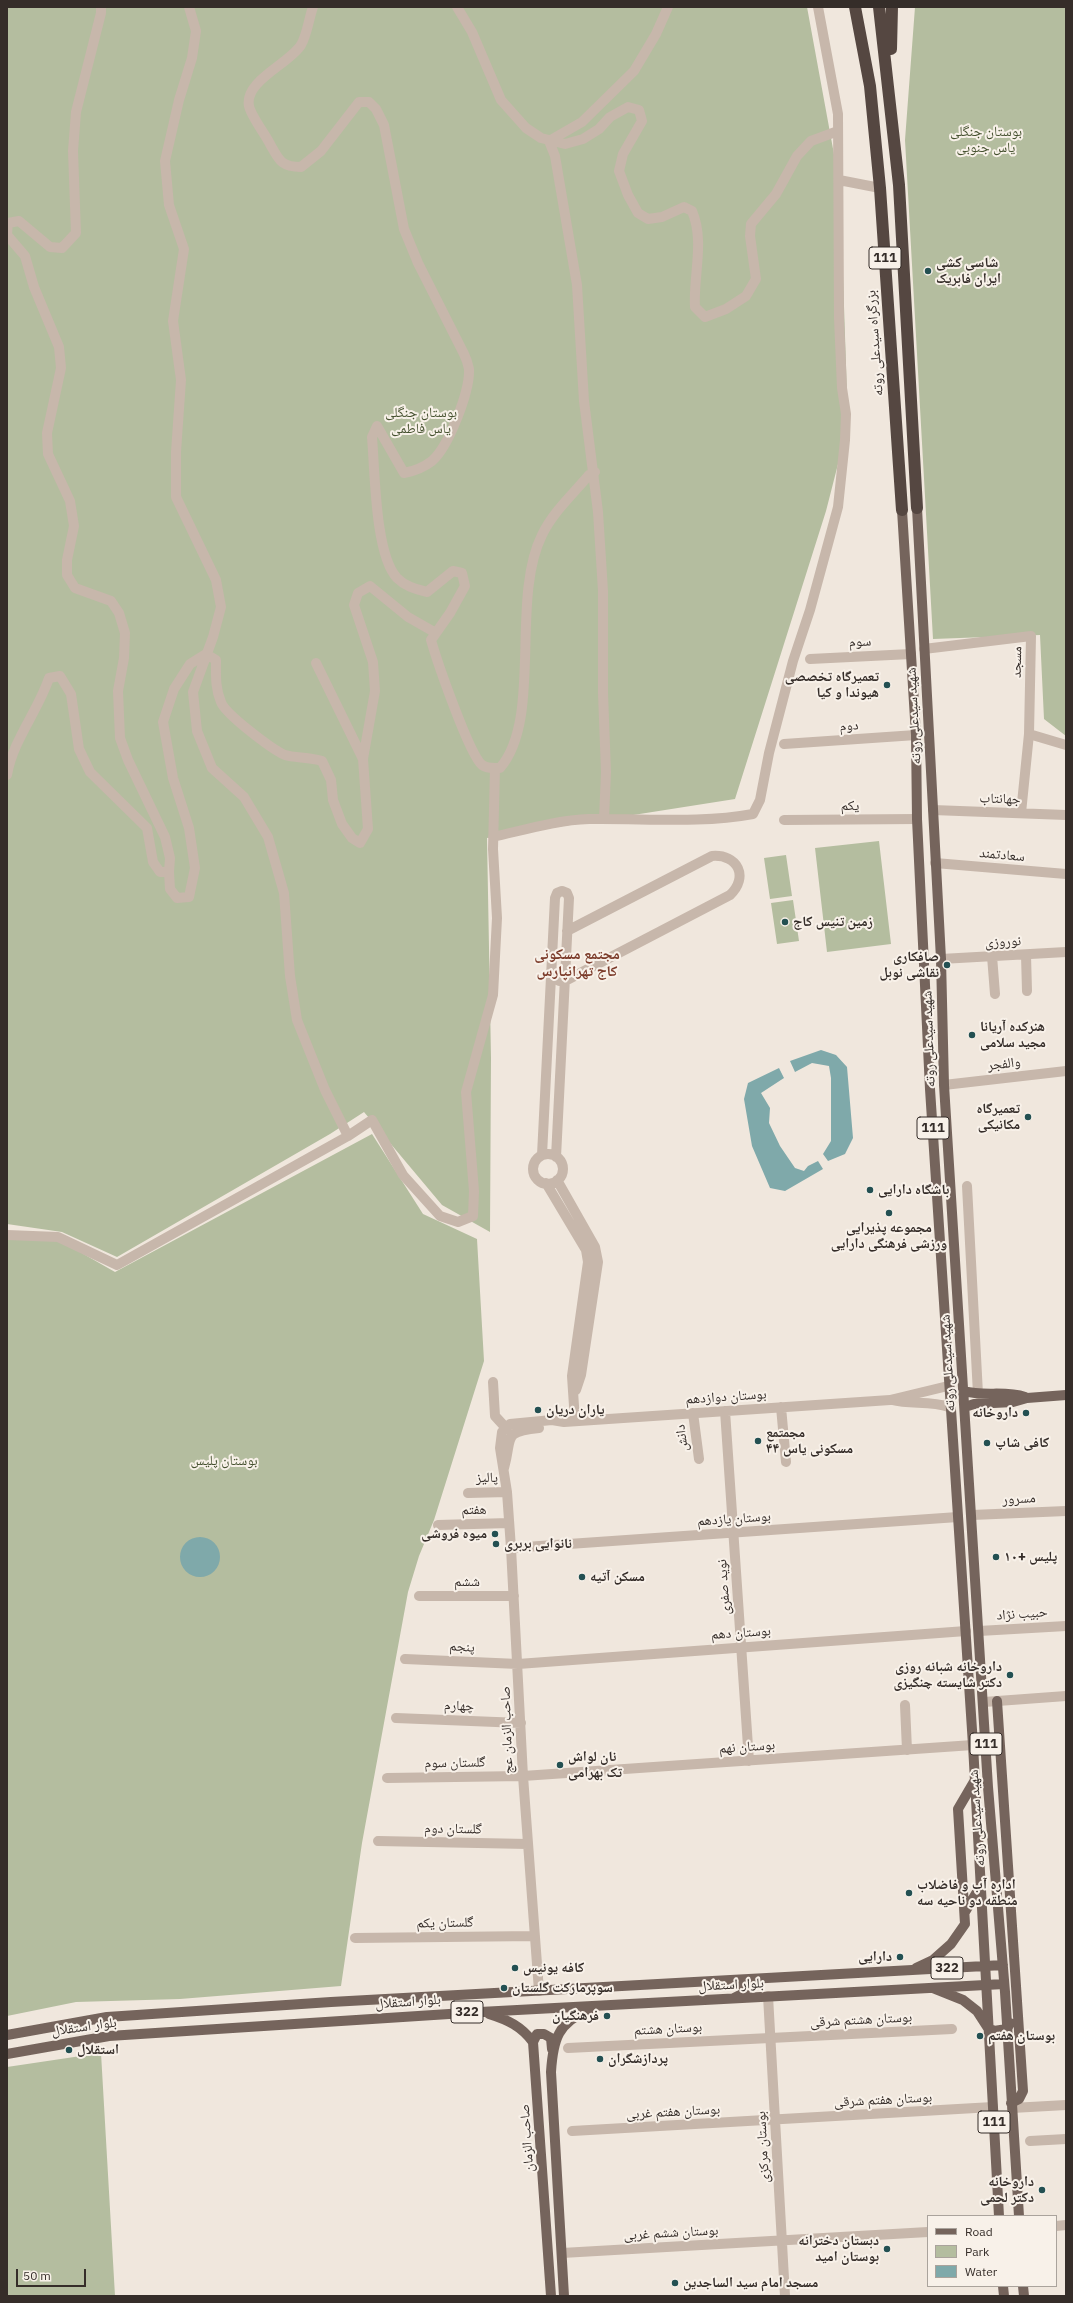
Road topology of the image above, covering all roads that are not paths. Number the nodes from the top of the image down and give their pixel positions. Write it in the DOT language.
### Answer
graph roads {
  1 [pos="101,7"];
  2 [pos="189,7"];
  3 [pos="313,7"];
  4 [pos="457,7"];
  5 [pos="668,7"];
  6 [pos="818,7"];
  7 [pos="855,7"];
  8 [pos="879,7"];
  9 [pos="892,7"];
  10 [pos="890,88"];
  11 [pos="871,95"];
  12 [pos="838,131"];
  13 [pos="549,141"];
  14 [pos="839,180"];
  15 [pos="880,188"];
  16 [pos="7,234"];
  17 [pos="595,472"];
  18 [pos="917,508"];
  19 [pos="902,510"];
  20 [pos="436,633"];
  21 [pos="924,649"];
  22 [pos="206,654"];
  23 [pos="911,654"];
  24 [pos="810,659"];
  25 [pos="316,663"];
  26 [pos="1030,734"];
  27 [pos="916,735"];
  28 [pos="784,744"];
  29 [pos="1066,745"];
  30 [pos="363,759"];
  31 [pos="495,768"];
  32 [pos="7,775"];
  33 [pos="933,810"];
  34 [pos="1021,813"];
  35 [pos="1066,815"];
  36 [pos="604,819"];
  37 [pos="917,819"];
  38 [pos="784,820"];
  39 [pos="493,837"];
  40 [pos="935,863"];
  41 [pos="169,872"];
  42 [pos="1066,874"];
  43 [pos="567,930"];
  44 [pos="1066,952"];
  45 [pos="1026,955"];
  46 [pos="992,956"];
  47 [pos="941,959"];
  48 [pos="551,980"];
  49 [pos="565,981"];
  50 [pos="1027,991"];
  51 [pos="995,994"];
  52 [pos="1066,1071"];
  53 [pos="944,1085"];
  54 [pos="348,1136"];
  55 [pos="542,1155"];
  56 [pos="556,1156"];
  57 [pos="557,1180"];
  58 [pos="546,1183"];
  59 [pos="967,1186"];
  60 [pos="7,1235"];
  61 [pos="493,1382"];
  62 [pos="948,1386"];
  63 [pos="964,1391"];
  64 [pos="978,1394"];
  65 [pos="1066,1394"];
  66 [pos="575,1396"];
  67 [pos="1027,1398"];
  68 [pos="890,1400"];
  69 [pos="781,1407"];
  70 [pos="949,1407"];
  71 [pos="965,1407"];
  72 [pos="725,1411"];
  73 [pos="694,1413"];
  74 [pos="575,1421"];
  75 [pos="564,1422"];
  76 [pos="506,1428"];
  77 [pos="699,1460"];
  78 [pos="786,1462"];
  79 [pos="504,1468"];
  80 [pos="507,1492"];
  81 [pos="468,1493"];
  82 [pos="1066,1511"];
  83 [pos="972,1515"];
  84 [pos="958,1517"];
  85 [pos="509,1523"];
  86 [pos="438,1524"];
  87 [pos="734,1533"];
  88 [pos="511,1548"];
  89 [pos="419,1596"];
  90 [pos="514,1596"];
  91 [pos="1066,1626"];
  92 [pos="966,1631"];
  93 [pos="979,1631"];
  94 [pos="742,1647"];
  95 [pos="405,1659"];
  96 [pos="518,1664"];
  97 [pos="1066,1696"];
  98 [pos="997,1701"];
  99 [pos="984,1702"];
  100 [pos="905,1704"];
  101 [pos="396,1718"];
  102 [pos="521,1723"];
  103 [pos="973,1745"];
  104 [pos="986,1745"];
  105 [pos="907,1750"];
  106 [pos="749,1761"];
  107 [pos="523,1776"];
  108 [pos="387,1778"];
  109 [pos="975,1780"];
  110 [pos="988,1787"];
  111 [pos="1004,1811"];
  112 [pos="378,1841"];
  113 [pos="528,1844"];
  114 [pos="980,1885"];
  115 [pos="966,1912"];
  116 [pos="535,1936"];
  117 [pos="355,1938"];
  118 [pos="984,1965"];
  119 [pos="1003,1965"];
  120 [pos="908,1971"];
  121 [pos="767,1978"];
  122 [pos="732,1980"];
  123 [pos="1004,1984"];
  124 [pos="986,1985"];
  125 [pos="929,1987"];
  126 [pos="539,1991"];
  127 [pos="768,1996"];
  128 [pos="734,1998"];
  129 [pos="596,2007"];
  130 [pos="1017,2009"];
  131 [pos="480,2012"];
  132 [pos="988,2028"];
  133 [pos="952,2029"];
  134 [pos="1007,2029"];
  135 [pos="7,2035"];
  136 [pos="770,2038"];
  137 [pos="533,2042"];
  138 [pos="568,2048"];
  139 [pos="552,2049"];
  140 [pos="7,2054"];
  141 [pos="1066,2105"];
  142 [pos="1012,2106"];
  143 [pos="993,2107"];
  144 [pos="775,2120"];
  145 [pos="572,2131"];
  146 [pos="1066,2139"];
  147 [pos="1030,2141"];
  148 [pos="999,2215"];
  149 [pos="1019,2215"];
  150 [pos="927,2232"];
  151 [pos="782,2240"];
  152 [pos="562,2254"];
  153 [pos="551,2296"];
  154 [pos="564,2296"];
  155 [pos="785,2296"];
  1 -- 16 [label="street"];
  2 -- 22 [label="street"];
  3 -- 20 [label="street"];
  4 -- 13 [label="street"];
  5 -- 13 [label="street"];
  6 -- 12 [label="street"];
  7 -- 11 [label="highway, بزرگراه سیدعلی روته / 111"];
  8 -- 10 [label="highway, 111"];
  9 -- 10 [label="highway"];
  10 -- 11 [label="highway"];
  10 -- 18 [label="highway, 111"];
  11 -- 15 [label="highway, بزرگراه سیدعلی روته / 111"];
  12 -- 13 [label="street"];
  12 -- 14 [label="street"];
  13 -- 17 [label="street"];
  14 -- 15 [label="street"];
  14 -- 36 [label="street"];
  15 -- 19 [label="highway, بزرگراه سیدعلی روته / 111"];
  16 -- 41 [label="street"];
  17 -- 31 [label="street"];
  17 -- 36 [label="street"];
  18 -- 21 [label="main road, شهید سیدعلی روته / 111"];
  19 -- 23 [label="main road, شهید سیدعلی روته / 111"];
  20 -- 30 [label="street"];
  20 -- 31 [label="street"];
  21 -- 26 [label="street, مسجد"];
  21 -- 33 [label="main road, شهید سیدعلی روته / 111"];
  22 -- 30 [label="street"];
  22 -- 41 [label="street"];
  22 -- 54 [label="street"];
  23 -- 24 [label="street, سوم"];
  23 -- 27 [label="main road, شهید سیدعلی روته / 111"];
  25 -- 30 [label="street"];
  26 -- 29 [label="street"];
  26 -- 34 [label="street"];
  27 -- 28 [label="street, دوم"];
  27 -- 37 [label="main road, شهید سیدعلی روته / 111"];
  31 -- 39 [label="street"];
  32 -- 41 [label="street"];
  33 -- 34 [label="street, جهانتاب"];
  33 -- 40 [label="main road, شهید سیدعلی روته / 111"];
  34 -- 35 [label="street, جهانتاب"];
  36 -- 39 [label="street"];
  37 -- 38 [label="street, یکم"];
  37 -- 62 [label="main road, شهید سیدعلی روته / 111"];
  39 -- 54 [label="street"];
  40 -- 42 [label="street, سعادتمند"];
  40 -- 47 [label="main road, شهید سیدعلی روته / 111"];
  43 -- 48 [label="street"];
  43 -- 49 [label="street"];
  43 -- 49 [label="street"];
  44 -- 45 [label="street, نوروزی"];
  45 -- 46 [label="street, نوروزی"];
  45 -- 50 [label="street"];
  46 -- 47 [label="street, نوروزی"];
  46 -- 51 [label="street"];
  47 -- 53 [label="main road, شهید سیدعلی روته / 111"];
  48 -- 49 [label="street"];
  48 -- 55 [label="street"];
  49 -- 56 [label="street"];
  52 -- 53 [label="street, والفجر"];
  53 -- 63 [label="main road, شهید سیدعلی روته / 111"];
  54 -- 60 [label="street"];
  55 -- 56 [label="street"];
  55 -- 58 [label="street"];
  56 -- 57 [label="street"];
  57 -- 58 [label="street"];
  57 -- 66 [label="street"];
  58 -- 66 [label="street"];
  59 -- 64 [label="street"];
  61 -- 76 [label="street"];
  62 -- 68 [label="street, بوستان دوازدهم"];
  62 -- 70 [label="main road, شهید سیدعلی روته / 111"];
  63 -- 64 [label="main road"];
  63 -- 71 [label="main road, شهید سیدعلی روته / 111"];
  64 -- 67 [label="main road"];
  65 -- 67 [label="main road"];
  66 -- 74 [label="street"];
  67 -- 71 [label="main road"];
  68 -- 69 [label="street, بوستان دوازدهم"];
  68 -- 70 [label="street, بوستان دوازدهم"];
  69 -- 72 [label="street, بوستان دوازدهم"];
  69 -- 78 [label="street"];
  70 -- 84 [label="main road, شهید سیدعلی روته / 111"];
  71 -- 83 [label="main road, شهید سیدعلی روته / 111"];
  72 -- 73 [label="street, بوستان دوازدهم"];
  72 -- 87 [label="street, نوید صفری"];
  73 -- 74 [label="street, بوستان دوازدهم"];
  73 -- 77 [label="street, دانش"];
  74 -- 75 [label="street, بوستان دوازدهم"];
  75 -- 76 [label="street, بوستان دوازدهم"];
  75 -- 79 [label="street, بوستان دوازدهم"];
  76 -- 79 [label="street"];
  79 -- 80 [label="street, صاحب الزمان عج"];
  80 -- 81 [label="street, پالیز"];
  80 -- 85 [label="street, صاحب الزمان عج"];
  82 -- 83 [label="street, مسرور"];
  83 -- 93 [label="main road, شهید سیدعلی روته / 111"];
  84 -- 87 [label="street, بوستان یازدهم"];
  84 -- 92 [label="main road, شهید سیدعلی روته / 111"];
  85 -- 86 [label="street, هفتم"];
  85 -- 88 [label="street, صاحب الزمان عج"];
  87 -- 88 [label="street, بوستان یازدهم"];
  87 -- 94 [label="street, نوید صفری"];
  88 -- 90 [label="street, صاحب الزمان عج"];
  89 -- 90 [label="street, ششم"];
  90 -- 96 [label="street, صاحب الزمان عج"];
  91 -- 93 [label="street, حبیب نژاد"];
  92 -- 94 [label="street, بوستان دهم"];
  92 -- 103 [label="main road, شهید سیدعلی روته / 111"];
  93 -- 99 [label="main road, شهید سیدعلی روته / 111"];
  94 -- 96 [label="street, بوستان دهم"];
  94 -- 106 [label="street, نوید صفری"];
  95 -- 96 [label="street, پنجم"];
  96 -- 102 [label="street, صاحب الزمان عج"];
  97 -- 98 [label="street"];
  98 -- 99 [label="street"];
  98 -- 111 [label="main road"];
  99 -- 104 [label="main road, شهید سیدعلی روته / 111"];
  100 -- 105 [label="street"];
  101 -- 102 [label="street, چهارم"];
  102 -- 107 [label="street, صاحب الزمان عج"];
  103 -- 104 [label="main road"];
  103 -- 105 [label="street, بوستان نهم"];
  103 -- 109 [label="main road, شهید سیدعلی روته / 111"];
  104 -- 110 [label="main road, شهید سیدعلی روته / 111"];
  105 -- 106 [label="street, بوستان نهم"];
  106 -- 107 [label="street, بوستان نهم"];
  107 -- 108 [label="street, گلستان سوم"];
  107 -- 113 [label="street, صاحب الزمان عج"];
  109 -- 114 [label="main road, شهید سیدعلی روته / 111"];
  109 -- 115 [label="main road"];
  110 -- 111 [label="main road"];
  110 -- 119 [label="main road, شهید سیدعلی روته / 111"];
  111 -- 130 [label="main road"];
  112 -- 113 [label="street, گلستان دوم"];
  113 -- 116 [label="street, صاحب الزمان عج"];
  114 -- 115 [label="main road"];
  114 -- 118 [label="main road, شهید سیدعلی روته / 111"];
  115 -- 120 [label="main road"];
  116 -- 117 [label="street, گلستان یکم"];
  116 -- 126 [label="street, صاحب الزمان عج"];
  118 -- 119 [label="main road, بلوار استقلال / 322"];
  118 -- 120 [label="main road, بلوار استقلال / 322"];
  118 -- 124 [label="main road, شهید سیدعلی روته / 111"];
  119 -- 123 [label="main road, شهید سیدعلی روته / 111"];
  120 -- 121 [label="main road, بلوار استقلال / 322"];
  121 -- 122 [label="main road, بلوار استقلال / 322"];
  121 -- 127 [label="main road"];
  122 -- 126 [label="main road, بلوار استقلال / 322"];
  122 -- 128 [label="main road"];
  123 -- 124 [label="main road, بلوار استقلال / 322"];
  123 -- 134 [label="main road, شهید سیدعلی روته / 111"];
  124 -- 125 [label="main road, بلوار استقلال / 322"];
  124 -- 132 [label="main road, شهید سیدعلی روته / 111"];
  125 -- 127 [label="main road, بلوار استقلال / 322"];
  125 -- 132 [label="main road"];
  126 -- 135 [label="main road, بلوار استقلال / 322"];
  127 -- 128 [label="main road, بلوار استقلال / 322"];
  127 -- 136 [label="street, بوستان مرکزی"];
  128 -- 129 [label="main road, بلوار استقلال / 322"];
  129 -- 131 [label="main road, بلوار استقلال / 322"];
  129 -- 139 [label="main road, صاحب الزمان"];
  130 -- 134 [label="main road"];
  130 -- 142 [label="main road"];
  131 -- 137 [label="main road"];
  131 -- 140 [label="main road, بلوار استقلال / 322"];
  132 -- 134 [label="main road"];
  132 -- 143 [label="main road, شهید سیدعلی روته / 111"];
  133 -- 136 [label="street, بوستان هشتم شرقی"];
  134 -- 142 [label="main road, شهید سیدعلی روته / 111"];
  136 -- 138 [label="street, بوستان هشتم"];
  136 -- 144 [label="street, بوستان مرکزی"];
  137 -- 139 [label="main road"];
  137 -- 153 [label="main road, صاحب الزمان"];
  139 -- 152 [label="main road, صاحب الزمان"];
  141 -- 142 [label="street"];
  142 -- 149 [label="main road, شهید سیدعلی روته / 111"];
  143 -- 144 [label="street, بوستان هفتم شرقی"];
  143 -- 148 [label="main road, شهید سیدعلی روته / 111"];
  144 -- 145 [label="street, بوستان هفتم غربی"];
  144 -- 151 [label="street, بوستان مرکزی"];
  146 -- 147 [label="street"];
  150 -- 151 [label="street, بوستان ششم غربی"];
  151 -- 152 [label="street, بوستان ششم غربی"];
  151 -- 155 [label="street, بوستان مرکزی"];
  152 -- 154 [label="main road, صاحب الزمان"];
}
